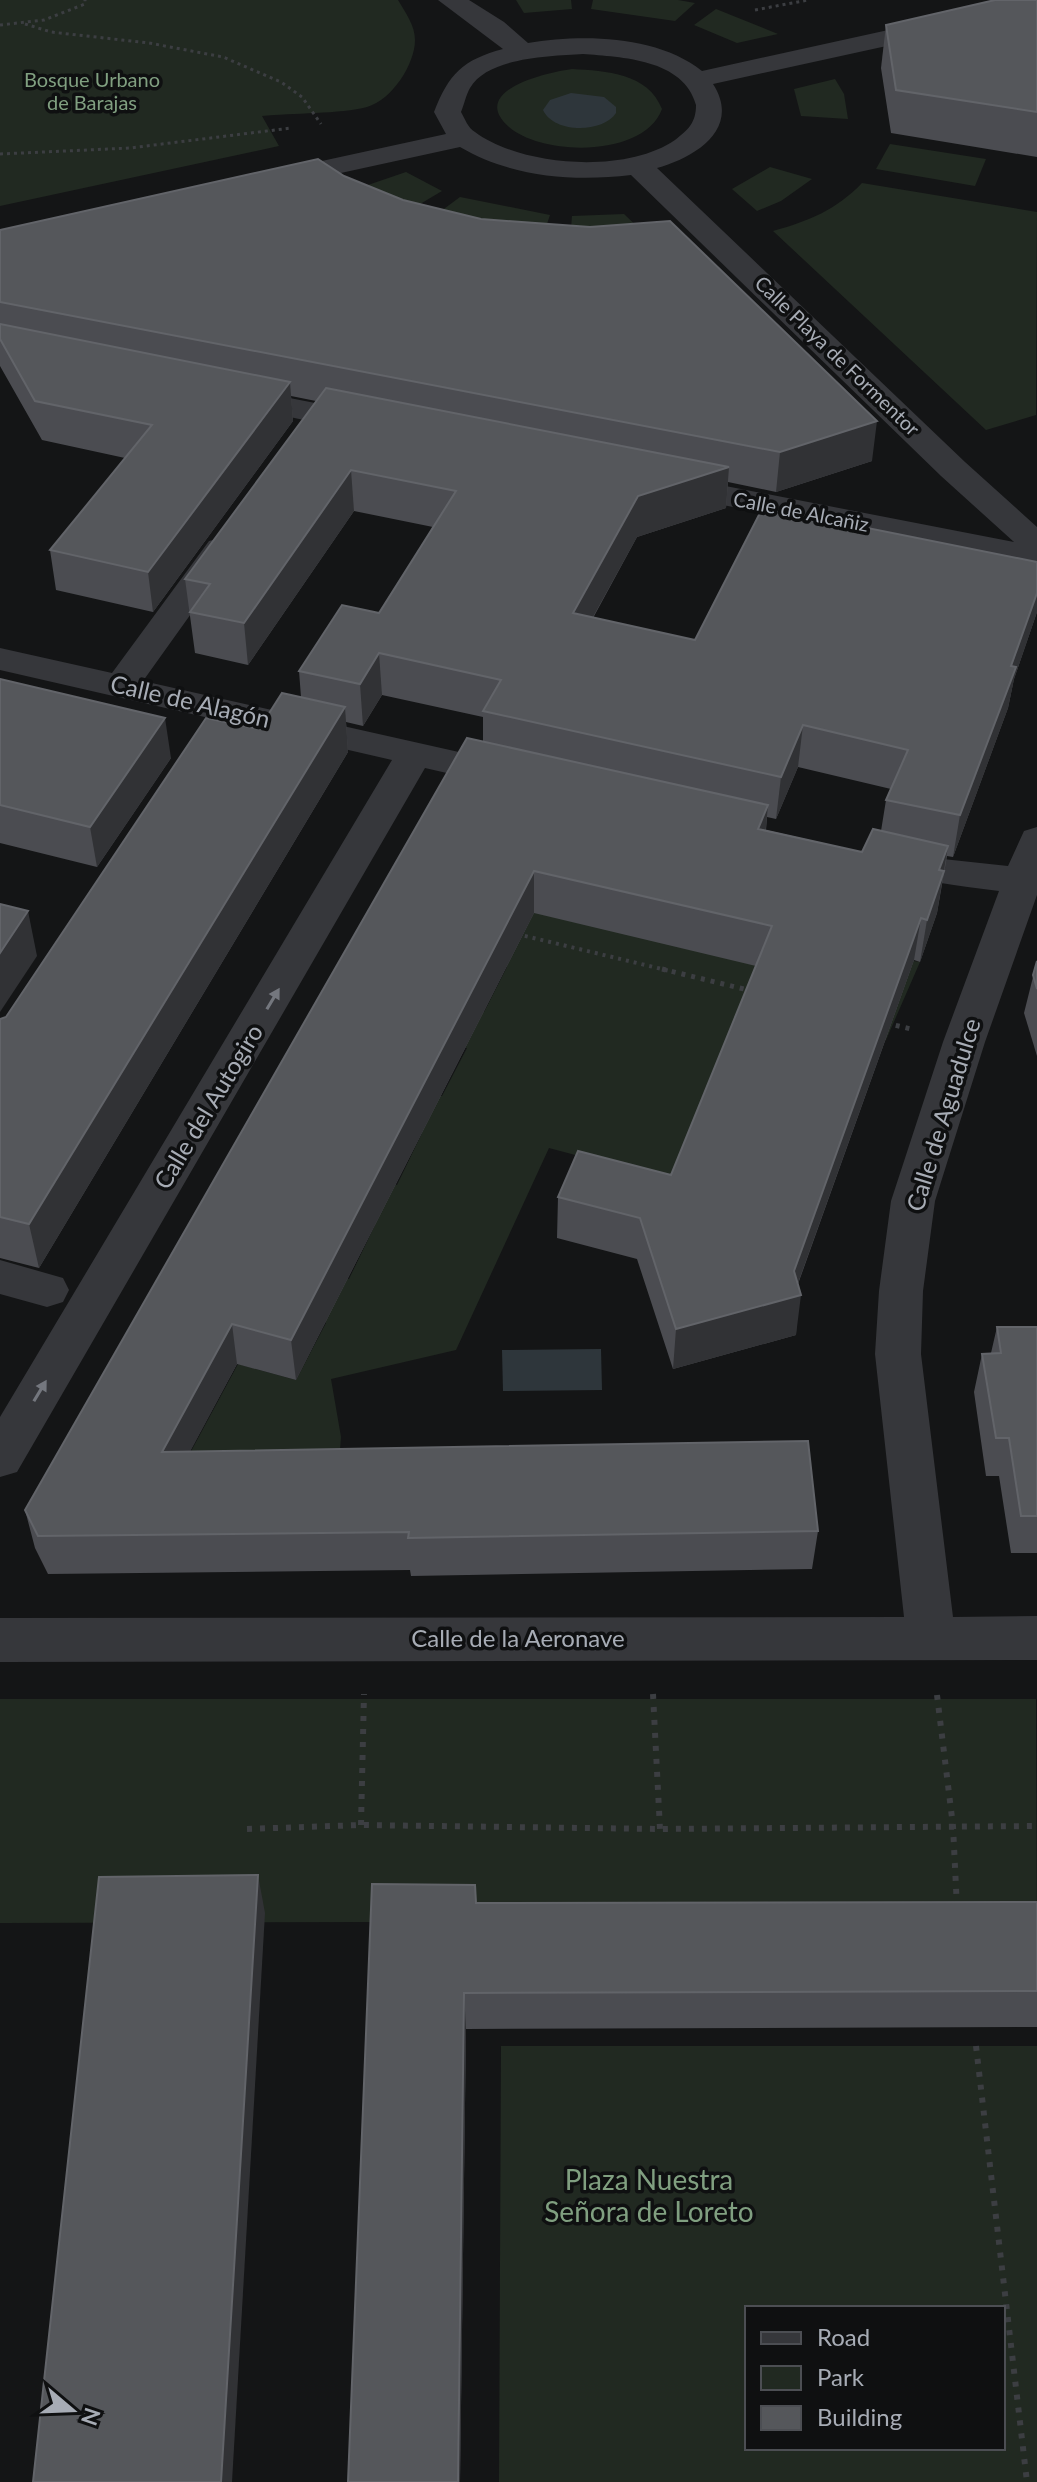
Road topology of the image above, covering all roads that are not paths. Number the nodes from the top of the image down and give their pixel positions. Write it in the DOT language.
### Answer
graph roads {
  1 [pos="451,0"];
  2 [pos="1037,5"];
  3 [pos="522,52"];
  4 [pos="697,80"];
  5 [pos="464,138"];
  6 [pos="638,166"];
  7 [pos="244,186"];
  8 [pos="197,389"];
  9 [pos="396,429"];
  10 [pos="644,480"];
  11 [pos="238,525"];
  12 [pos="1037,545"];
  13 [pos="1037,557"];
  14 [pos="0,659"];
  15 [pos="121,686"];
  16 [pos="414,754"];
  17 [pos="539,782"];
  18 [pos="850,851"];
  19 [pos="1033,867"];
  20 [pos="0,1277"];
  21 [pos="47,1290"];
  22 [pos="0,1458"];
  23 [pos="931,1638"];
  24 [pos="1037,1638"];
  25 [pos="0,1640"];
  1 -- 3 [label="street"];
  2 -- 4 [label="street"];
  3 -- 4 [label="street"];
  3 -- 5 [label="street"];
  4 -- 6 [label="street"];
  5 -- 6 [label="street"];
  5 -- 7 [label="street"];
  6 -- 12 [label="street, Calle Playa de Formentor"];
  8 -- 9 [label="street"];
  10 -- 13 [label="street, Calle de Alcañiz"];
  11 -- 15 [label="street"];
  14 -- 15 [label="street, Calle de Alagón"];
  15 -- 16 [label="street, Calle de Alagón"];
  16 -- 17 [label="street, Calle de Alagón"];
  22 -- 16 [label="street, Calle del Autogiro, one-way"];
  18 -- 19 [label="street"];
  19 -- 23 [label="street, Calle de Aguadulce"];
  20 -- 21 [label="street"];
  23 -- 24 [label="street, Calle de la Aeronave"];
  23 -- 25 [label="street, Calle de la Aeronave"];
}
